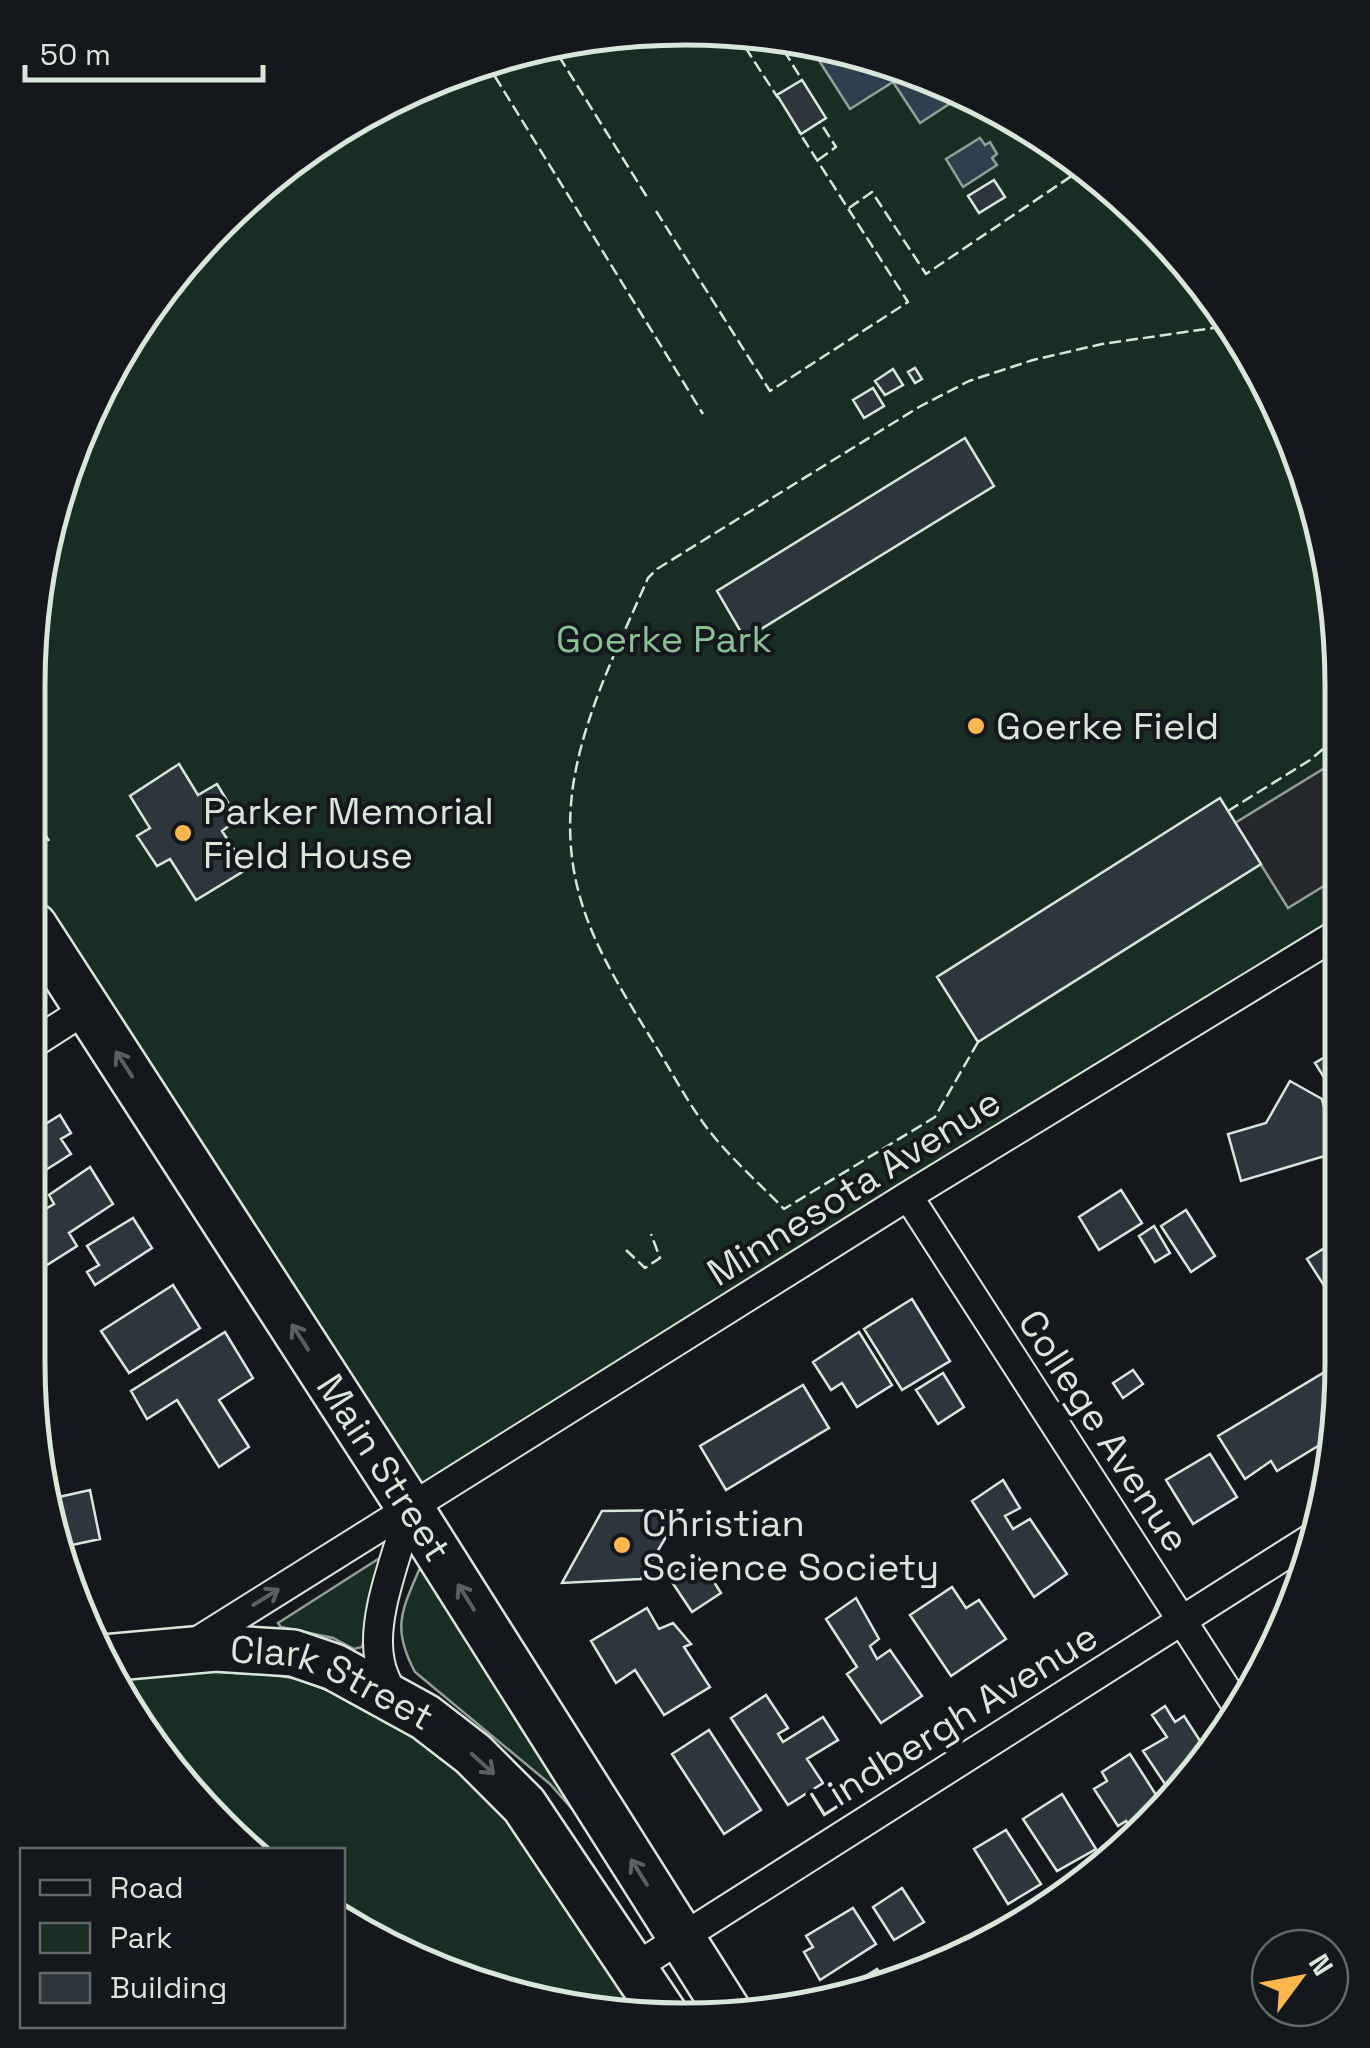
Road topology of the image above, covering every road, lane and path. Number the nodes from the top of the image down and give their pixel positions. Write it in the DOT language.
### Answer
graph roads {
  1 [pos="1325,942"];
  2 [pos="45,943"];
  3 [pos="88,1008"];
  4 [pos="45,1036"];
  5 [pos="908,1196"];
  6 [pos="410,1508"];
  7 [pos="1298,1546"];
  8 [pos="1182,1620"];
  9 [pos="184,1650"];
  10 [pos="117,1657"];
  11 [pos="1231,1696"];
  12 [pos="395,1700"];
  13 [pos="681,1938"];
  14 [pos="634,1968"];
  15 [pos="656,2002"];
  16 [pos="722,2002"];
  1 -- 5 [label="street, Minnesota Avenue"];
  2 -- 3 [label="main road, Main Street"];
  3 -- 4 [label="street"];
  6 -- 3 [label="main road, Main Street, one-way"];
  5 -- 6 [label="street, Minnesota Avenue"];
  5 -- 8 [label="street, College Avenue"];
  9 -- 6 [label="street, Minnesota Avenue, one-way"];
  6 -- 12 [label="street"];
  13 -- 6 [label="main road, Main Street, one-way"];
  7 -- 8 [label="street, Lindbergh Avenue"];
  8 -- 11 [label="street, College Avenue"];
  8 -- 13 [label="street, Lindbergh Avenue"];
  9 -- 10 [label="main road, Clark Street"];
  9 -- 12 [label="main road, Clark Street"];
  12 -- 14 [label="main road, Clark Street, one-way"];
  13 -- 14 [label="street, Lindbergh Avenue"];
  13 -- 16 [label="main road, Main Street"];
  14 -- 15 [label="main road, Clark Street"];
}
